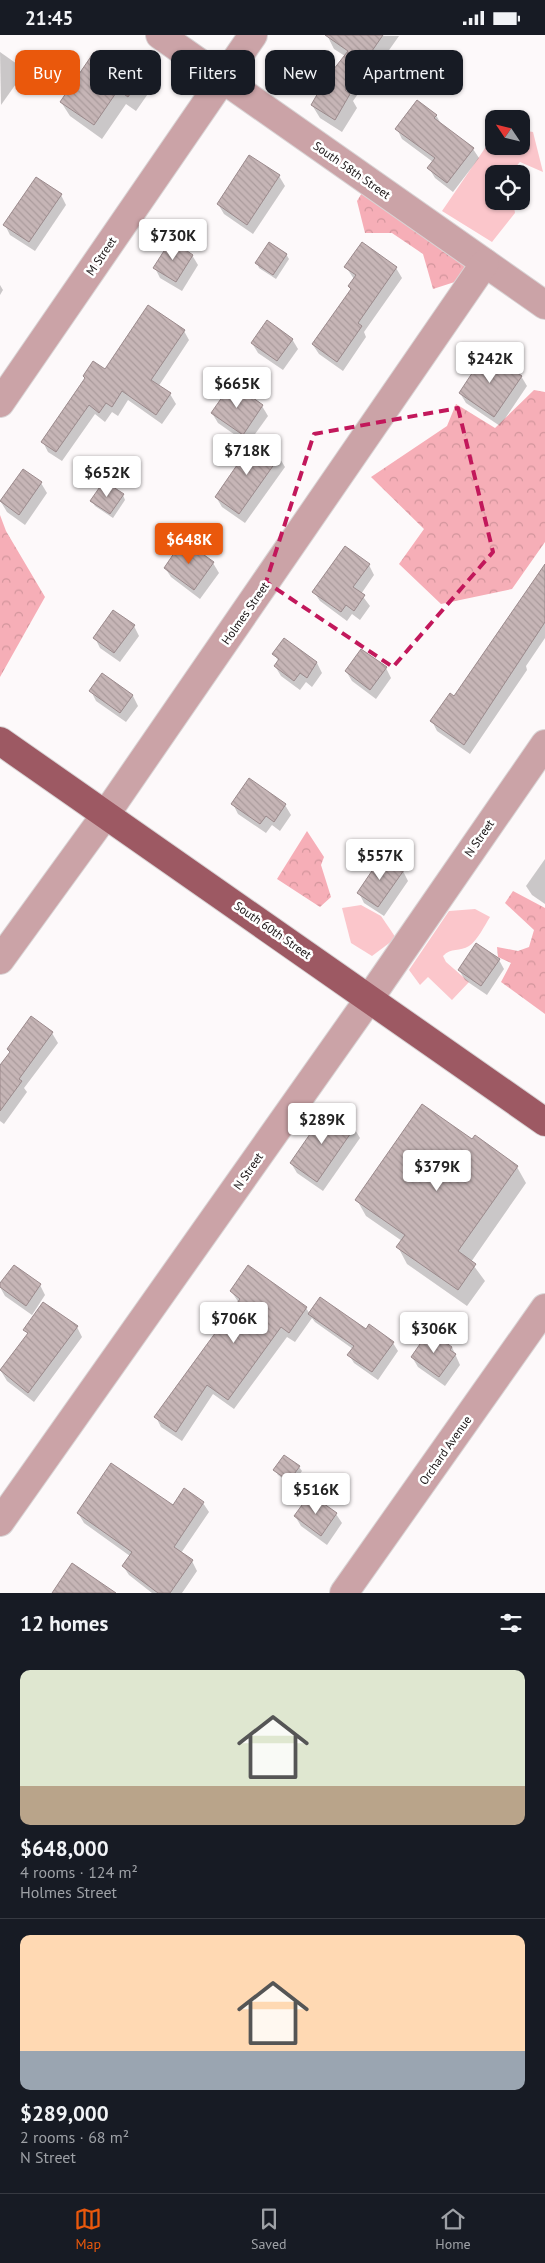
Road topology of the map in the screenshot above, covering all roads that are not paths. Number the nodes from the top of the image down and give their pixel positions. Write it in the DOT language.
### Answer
graph roads {
  1 [pos="160,35"];
  2 [pos="253,35"];
  3 [pos="181,50"];
  4 [pos="242,50"];
  5 [pos="211,95"];
  6 [pos="245,95"];
  7 [pos="485,263"];
  8 [pos="545,305"];
  9 [pos="0,403"];
  10 [pos="0,741"];
  11 [pos="545,743"];
  12 [pos="106,814"];
  13 [pos="0,960"];
  14 [pos="369,999"];
  15 [pos="545,1122"];
  16 [pos="545,1308"];
  17 [pos="0,1522"];
  18 [pos="344,1593"];
  1 -- 3 [label="street, South 58th Street"];
  2 -- 4 [label="street, M Street"];
  5 -- 9 [label="street, M Street"];
  6 -- 7 [label="street, South 58th Street"];
  7 -- 8 [label="street, South 58th Street"];
  7 -- 12 [label="street, Holmes Street"];
  10 -- 12 [label="main road, South 60th Street"];
  11 -- 14 [label="street, N Street"];
  12 -- 13 [label="street, Holmes Street"];
  12 -- 14 [label="main road, South 60th Street"];
  14 -- 15 [label="main road, South 60th Street"];
  14 -- 17 [label="street, N Street"];
  16 -- 18 [label="street, Orchard Avenue"];
}
